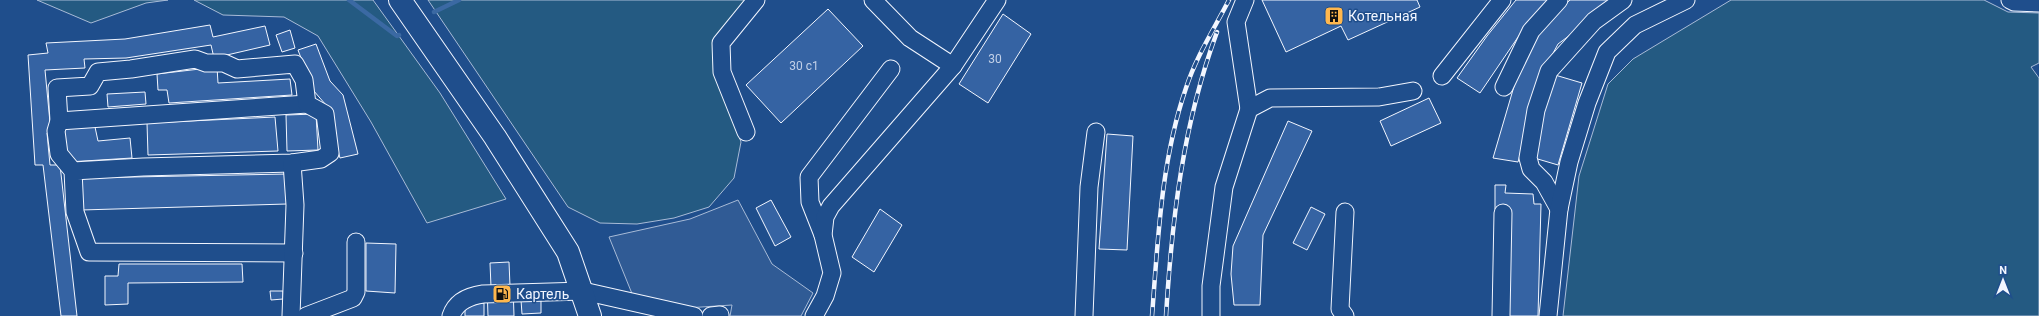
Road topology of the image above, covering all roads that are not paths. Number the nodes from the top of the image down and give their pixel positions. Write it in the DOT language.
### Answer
graph roads {
  1 [pos="400,0"];
  2 [pos="756,0"];
  3 [pos="872,0"];
  4 [pos="997,0"];
  5 [pos="1245,0"];
  6 [pos="1502,0"];
  7 [pos="1559,0"];
  8 [pos="1623,0"];
  9 [pos="1686,0"];
  10 [pos="2010,0"];
  11 [pos="2039,3"];
  12 [pos="953,66"];
  13 [pos="891,69"];
  14 [pos="1442,76"];
  15 [pos="1504,87"];
  16 [pos="1413,90"];
  17 [pos="307,104"];
  18 [pos="1249,109"];
  19 [pos="59,121"];
  20 [pos="746,132"];
  21 [pos="1096,132"];
  22 [pos="292,163"];
  23 [pos="73,171"];
  24 [pos="1559,209"];
  25 [pos="1345,212"];
  26 [pos="1502,213"];
  27 [pos="823,235"];
  28 [pos="356,242"];
  29 [pos="294,252"];
  30 [pos="582,291"];
  31 [pos="451,315"];
  32 [pos="291,316"];
  33 [pos="306,316"];
  34 [pos="590,316"];
  35 [pos="694,316"];
  36 [pos="814,316"];
  37 [pos="1084,316"];
  38 [pos="1212,316"];
  39 [pos="1344,316"];
  40 [pos="1500,316"];
  41 [pos="1548,316"];
  1 -- 30 [label="main road"];
  2 -- 20 [label="street"];
  3 -- 12 [label="street"];
  4 -- 12 [label="street"];
  5 -- 18 [label="street"];
  6 -- 14 [label="street"];
  7 -- 15 [label="street"];
  8 -- 24 [label="street"];
  9 -- 24 [label="street"];
  10 -- 11 [label="street"];
  12 -- 27 [label="street"];
  13 -- 27 [label="street"];
  16 -- 18 [label="street"];
  17 -- 19 [label="street"];
  17 -- 19 [label="street"];
  17 -- 22 [label="street"];
  18 -- 38 [label="street"];
  19 -- 23 [label="street"];
  21 -- 37 [label="street"];
  22 -- 23 [label="street"];
  22 -- 29 [label="street"];
  23 -- 29 [label="street"];
  24 -- 41 [label="street"];
  25 -- 39 [label="street"];
  26 -- 40 [label="street"];
  27 -- 36 [label="street"];
  28 -- 33 [label="street"];
  29 -- 32 [label="street"];
  30 -- 31 [label="street"];
  30 -- 34 [label="main road"];
  30 -- 35 [label="street"];
}
